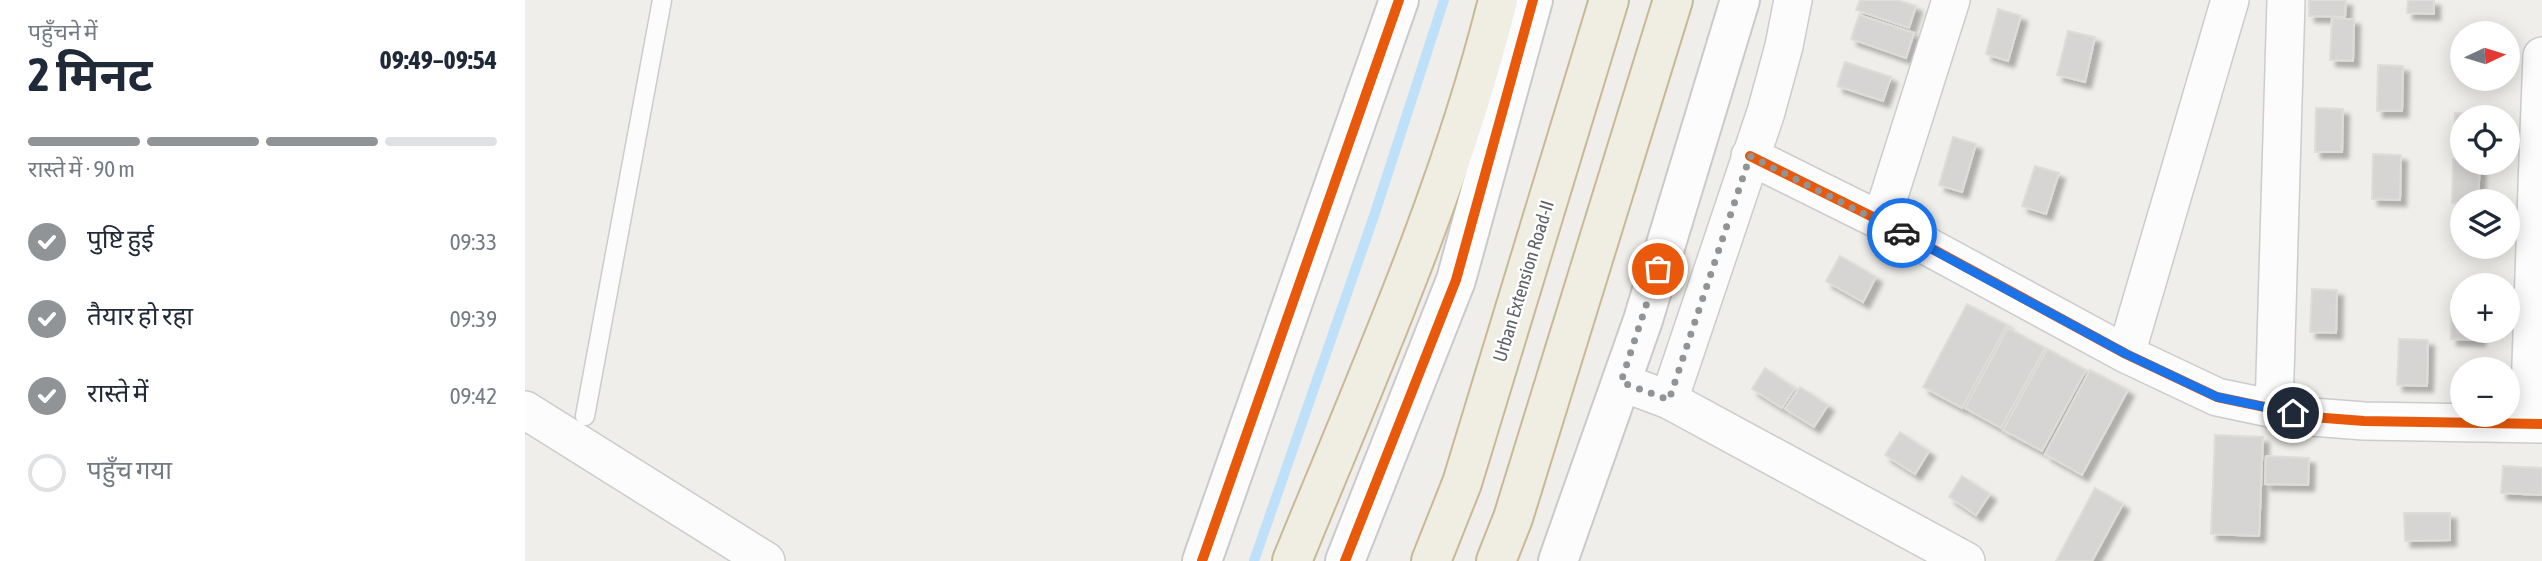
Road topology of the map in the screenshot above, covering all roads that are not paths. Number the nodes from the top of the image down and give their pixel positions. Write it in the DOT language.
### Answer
graph roads {
  1 [pos="662,0"];
  2 [pos="1399,0"];
  3 [pos="1498,0"];
  4 [pos="1533,0"];
  5 [pos="1609,0"];
  6 [pos="1673,0"];
  7 [pos="1740,0"];
  8 [pos="1793,0"];
  9 [pos="1951,0"];
  10 [pos="2230,0"];
  11 [pos="2286,0"];
  12 [pos="2542,57"];
  13 [pos="1750,156"];
  14 [pos="2540,159"];
  15 [pos="1881,221"];
  16 [pos="2126,354"];
  17 [pos="1621,382"];
  18 [pos="1669,400"];
  19 [pos="525,410"];
  20 [pos="2274,410"];
  21 [pos="585,416"];
  22 [pos="2536,424"];
  23 [pos="766,561"];
  24 [pos="1202,561"];
  25 [pos="1292,561"];
  26 [pos="1345,561"];
  27 [pos="1431,561"];
  28 [pos="1496,561"];
  29 [pos="1558,561"];
  30 [pos="1966,561"];
  1 -- 21 [label="lane"];
  2 -- 24 [label="street"];
  3 -- 25 [label="highway"];
  4 -- 26 [label="street"];
  5 -- 27 [label="highway, Urban Extension Road-II"];
  6 -- 28 [label="highway"];
  7 -- 17 [label="street"];
  8 -- 13 [label="street"];
  9 -- 15 [label="street"];
  10 -- 16 [label="street"];
  11 -- 20 [label="street"];
  12 -- 14 [label="street"];
  13 -- 15 [label="street"];
  13 -- 18 [label="street"];
  14 -- 22 [label="street"];
  15 -- 16 [label="street"];
  16 -- 20 [label="street"];
  17 -- 18 [label="street"];
  17 -- 29 [label="street"];
  18 -- 30 [label="street"];
  19 -- 23 [label="street"];
  20 -- 22 [label="street"];
}
